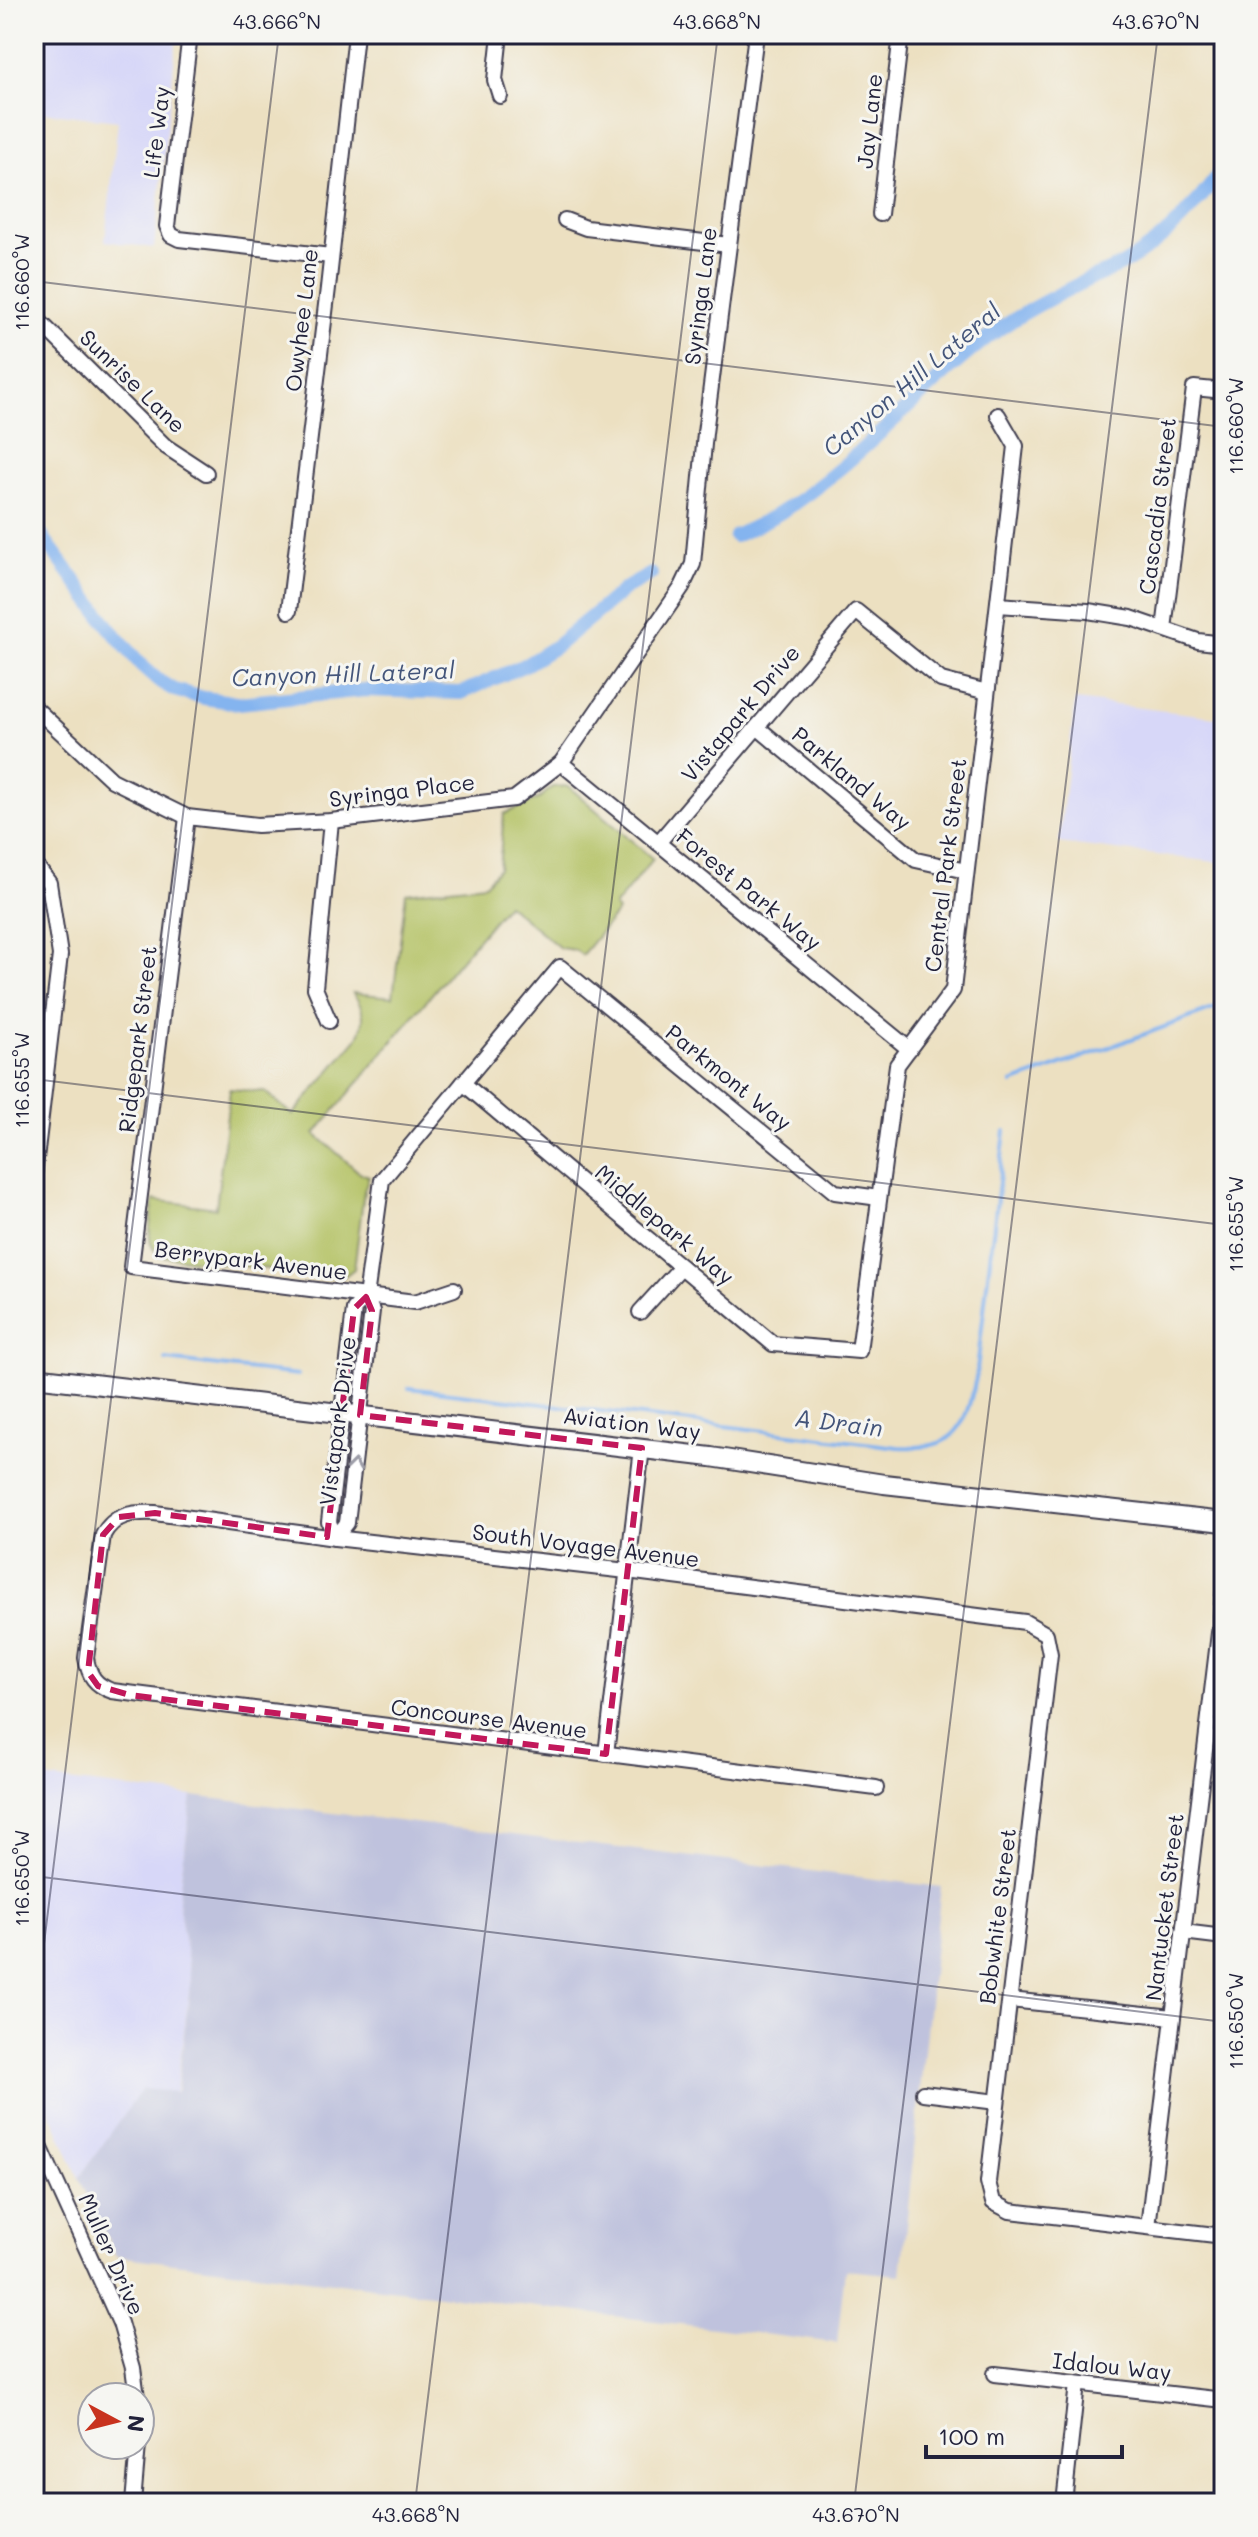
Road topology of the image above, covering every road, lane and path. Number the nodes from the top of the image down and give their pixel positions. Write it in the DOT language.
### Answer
graph roads {
  1 [pos="190,34"];
  2 [pos="356,34"];
  3 [pos="500,34"];
  4 [pos="756,34"];
  5 [pos="901,34"];
  6 [pos="500,96"];
  7 [pos="880,214"];
  8 [pos="565,220"];
  9 [pos="729,245"];
  10 [pos="331,256"];
  11 [pos="34,316"];
  12 [pos="1224,391"];
  13 [pos="998,415"];
  14 [pos="206,473"];
  15 [pos="693,564"];
  16 [pos="998,605"];
  17 [pos="289,611"];
  18 [pos="1164,629"];
  19 [pos="1224,644"];
  20 [pos="987,692"];
  21 [pos="34,707"];
  22 [pos="757,727"];
  23 [pos="561,763"];
  24 [pos="187,817"];
  25 [pos="331,821"];
  26 [pos="658,843"];
  27 [pos="34,863"];
  28 [pos="966,871"];
  29 [pos="560,967"];
  30 [pos="329,1021"];
  31 [pos="909,1049"];
  32 [pos="463,1083"];
  33 [pos="34,1176"];
  34 [pos="879,1198"];
  35 [pos="131,1267"];
  36 [pos="681,1267"];
  37 [pos="454,1289"];
  38 [pos="366,1297"];
  39 [pos="640,1312"];
  40 [pos="859,1351"];
  41 [pos="34,1377"];
  42 [pos="351,1413"];
  43 [pos="642,1448"];
  44 [pos="1224,1522"];
  45 [pos="335,1538"];
  46 [pos="627,1571"];
  47 [pos="1224,1591"];
  48 [pos="1046,1634"];
  49 [pos="1221,1638"];
  50 [pos="98,1686"];
  51 [pos="606,1754"];
  52 [pos="876,1788"];
  53 [pos="1183,1932"];
  54 [pos="1224,1937"];
  55 [pos="1010,2000"];
  56 [pos="1173,2017"];
  57 [pos="923,2093"];
  58 [pos="997,2102"];
  59 [pos="34,2133"];
  60 [pos="1148,2227"];
  61 [pos="1224,2236"];
  62 [pos="995,2374"];
  63 [pos="135,2381"];
  64 [pos="1077,2384"];
  65 [pos="1224,2400"];
  66 [pos="137,2461"];
  67 [pos="133,2503"];
  68 [pos="1064,2503"];
  1 -- 10 [label="street, Life Way"];
  2 -- 10 [label="street, Owyhee Lane"];
  3 -- 6 [label="street"];
  4 -- 9 [label="street, Syringa Lane"];
  5 -- 7 [label="street, Jay Lane"];
  8 -- 9 [label="street"];
  9 -- 15 [label="street, Syringa Lane"];
  10 -- 17 [label="street, Owyhee Lane"];
  11 -- 14 [label="street, Sunrise Lane"];
  12 -- 18 [label="street, Cascadia Street"];
  13 -- 16 [label="street, Central Park Street"];
  15 -- 23 [label="street, Syringa Place"];
  16 -- 18 [label="street"];
  16 -- 20 [label="street, Central Park Street"];
  18 -- 19 [label="street"];
  20 -- 22 [label="street, Vistapark Drive"];
  20 -- 28 [label="street, Central Park Street"];
  21 -- 24 [label="street, Syringa Place"];
  22 -- 26 [label="street, Vistapark Drive"];
  22 -- 28 [label="street, Parkland Way"];
  23 -- 25 [label="street, Syringa Place"];
  23 -- 26 [label="street, Forest Park Way"];
  24 -- 25 [label="street, Syringa Place"];
  24 -- 35 [label="street, Ridgepark Street"];
  25 -- 30 [label="street"];
  26 -- 31 [label="street, Forest Park Way"];
  27 -- 33 [label="street"];
  28 -- 31 [label="street, Central Park Street"];
  29 -- 32 [label="street, Vistapark Drive"];
  29 -- 34 [label="street, Parkmont Way"];
  31 -- 34 [label="street, Central Park Street"];
  32 -- 36 [label="street, Middlepark Way"];
  32 -- 38 [label="street, Vistapark Drive"];
  34 -- 40 [label="street, Central Park Street"];
  35 -- 38 [label="street, Berrypark Avenue"];
  36 -- 39 [label="street"];
  36 -- 40 [label="street, Middlepark Way"];
  37 -- 38 [label="street, Berrypark Avenue"];
  38 -- 42 [label="street, Vistapark Drive"];
  41 -- 42 [label="street, Aviation Way"];
  42 -- 43 [label="street, Aviation Way"];
  42 -- 45 [label="street, Vistapark Drive"];
  43 -- 44 [label="street, Aviation Way"];
  43 -- 46 [label="street"];
  45 -- 46 [label="street, South Voyage Avenue"];
  45 -- 50 [label="street, South Voyage Avenue"];
  46 -- 48 [label="street, South Voyage Avenue"];
  46 -- 51 [label="street"];
  47 -- 49 [label="street, Nantucket Street"];
  48 -- 55 [label="street, Bobwhite Street"];
  49 -- 53 [label="street, Nantucket Street"];
  50 -- 51 [label="street, Concourse Avenue"];
  51 -- 52 [label="street, Concourse Avenue"];
  53 -- 54 [label="street"];
  53 -- 56 [label="street, Nantucket Street"];
  55 -- 56 [label="street"];
  55 -- 58 [label="street, Bobwhite Street"];
  56 -- 60 [label="street, Nantucket Street"];
  57 -- 58 [label="street"];
  58 -- 60 [label="street, Bobwhite Street"];
  59 -- 63 [label="street, Muller Drive"];
  60 -- 61 [label="street"];
  62 -- 64 [label="street, Idalou Way"];
  64 -- 65 [label="street, Idalou Way"];
  64 -- 68 [label="street"];
  66 -- 67 [label="street"];
}
